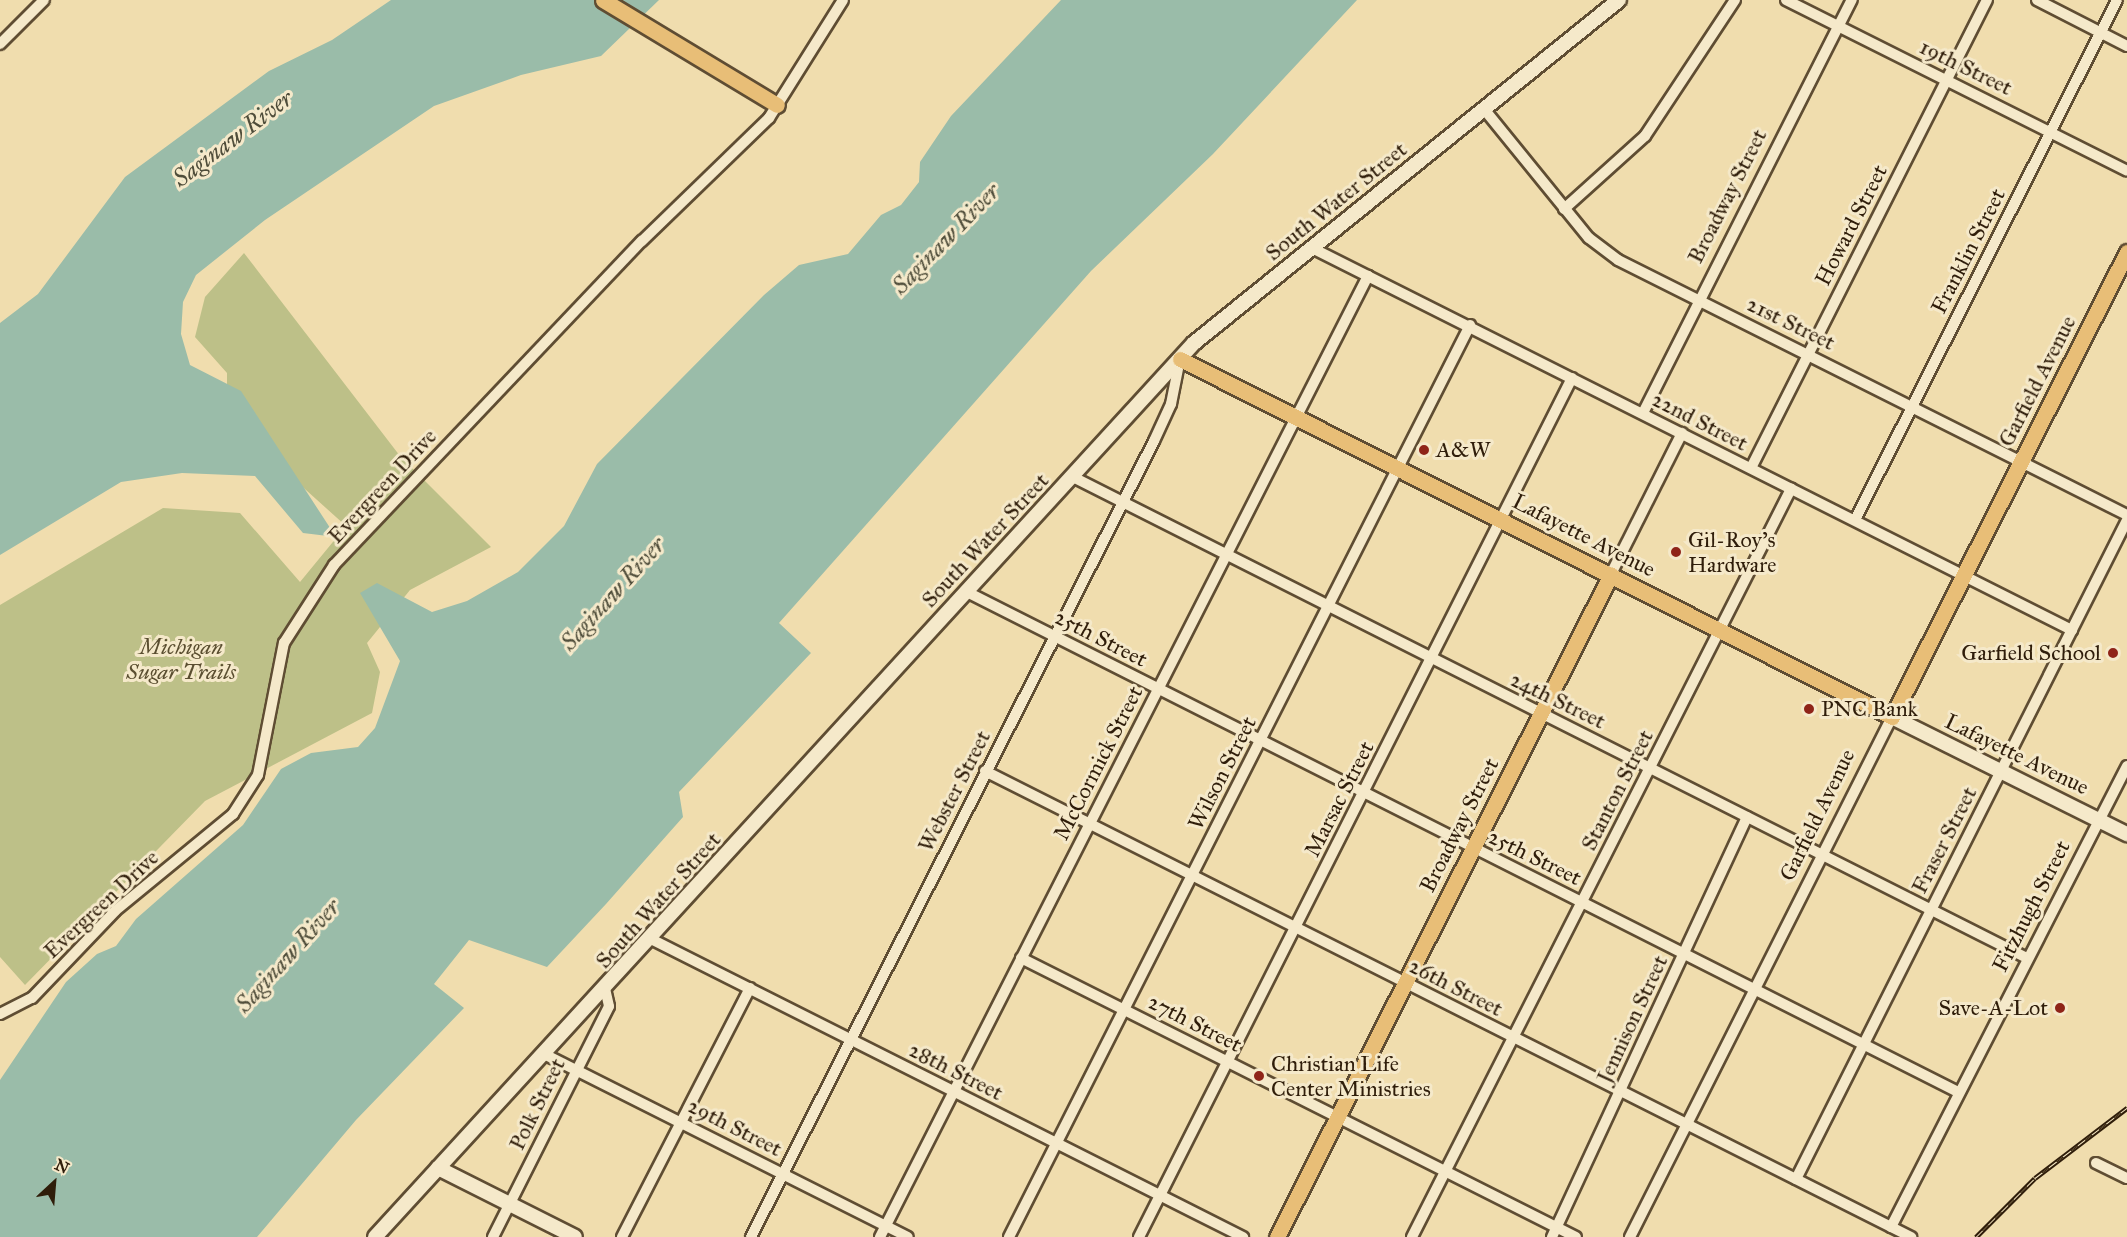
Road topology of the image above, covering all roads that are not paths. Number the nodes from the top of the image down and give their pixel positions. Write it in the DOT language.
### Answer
graph roads {
  1 [pos="44,0"];
  2 [pos="603,0"];
  3 [pos="843,0"];
  4 [pos="1619,0"];
  5 [pos="1735,0"];
  6 [pos="1786,0"];
  7 [pos="1852,0"];
  8 [pos="1987,0"];
  9 [pos="2037,0"];
  10 [pos="2117,0"];
  11 [pos="1839,26"];
  12 [pos="2101,32"];
  13 [pos="0,44"];
  14 [pos="2127,46"];
  15 [pos="1947,80"];
  16 [pos="777,105"];
  17 [pos="1484,110"];
  18 [pos="2050,131"];
  19 [pos="2127,171"];
  20 [pos="1564,209"];
  21 [pos="1311,247"];
  22 [pos="2127,252"];
  23 [pos="1368,276"];
  24 [pos="1700,300"];
  25 [pos="1470,326"];
  26 [pos="1809,353"];
  27 [pos="1180,359"];
  28 [pos="1572,378"];
  29 [pos="1911,407"];
  30 [pos="1643,413"];
  31 [pos="1297,417"];
  32 [pos="1682,433"];
  33 [pos="2021,463"];
  34 [pos="1399,468"];
  35 [pos="1750,468"];
  36 [pos="1073,477"];
  37 [pos="1791,489"];
  38 [pos="1123,502"];
  39 [pos="2127,515"];
  40 [pos="1503,519"];
  41 [pos="1854,520"];
  42 [pos="2127,520"];
  43 [pos="1226,554"];
  44 [pos="1611,574"];
  45 [pos="1964,575"];
  46 [pos="967,592"];
  47 [pos="1329,606"];
  48 [pos="1720,629"];
  49 [pos="2072,630"];
  50 [pos="1054,636"];
  51 [pos="1432,657"];
  52 [pos="1158,688"];
  53 [pos="1541,713"];
  54 [pos="1892,717"];
  55 [pos="1261,740"];
  56 [pos="2127,765"];
  57 [pos="1650,768"];
  58 [pos="985,771"];
  59 [pos="2001,771"];
  60 [pos="1364,792"];
  61 [pos="1747,817"];
  62 [pos="2097,819"];
  63 [pos="1089,823"];
  64 [pos="2127,834"];
  65 [pos="1473,848"];
  66 [pos="1822,854"];
  67 [pos="1192,876"];
  68 [pos="1582,902"];
  69 [pos="1930,909"];
  70 [pos="1295,928"];
  71 [pos="651,939"];
  72 [pos="1684,953"];
  73 [pos="2027,957"];
  74 [pos="1021,958"];
  75 [pos="1405,983"];
  76 [pos="605,988"];
  77 [pos="750,988"];
  78 [pos="1756,989"];
  79 [pos="1125,1010"];
  80 [pos="0,1014"];
  81 [pos="1513,1037"];
  82 [pos="851,1040"];
  83 [pos="1863,1044"];
  84 [pos="544,1054"];
  85 [pos="1228,1062"];
  86 [pos="575,1070"];
  87 [pos="1621,1090"];
  88 [pos="953,1091"];
  89 [pos="1958,1092"];
  90 [pos="1337,1117"];
  91 [pos="681,1121"];
  92 [pos="1687,1124"];
  93 [pos="1057,1143"];
  94 [pos="2096,1163"];
  95 [pos="438,1168"];
  96 [pos="1446,1171"];
  97 [pos="784,1173"];
  98 [pos="2127,1178"];
  99 [pos="1796,1179"];
  100 [pos="1160,1194"];
  101 [pos="509,1205"];
  102 [pos="886,1226"];
  103 [pos="1890,1227"];
  104 [pos="1554,1232"];
  105 [pos="375,1237"];
  106 [pos="493,1237"];
  107 [pos="574,1237"];
  108 [pos="622,1237"];
  109 [pos="751,1237"];
  110 [pos="880,1237"];
  111 [pos="908,1237"];
  112 [pos="1009,1237"];
  113 [pos="1139,1237"];
  114 [pos="1243,1237"];
  115 [pos="1277,1237"];
  116 [pos="1412,1237"];
  117 [pos="1576,1237"];
  118 [pos="1630,1237"];
  119 [pos="1911,1237"];
  1 -- 13 [label="street"];
  2 -- 16 [label="main road"];
  3 -- 16 [label="street, Evergreen Drive"];
  4 -- 17 [label="street, South Water Street"];
  5 -- 20 [label="street"];
  6 -- 11 [label="street, 19th Street"];
  7 -- 11 [label="street, Broadway Street"];
  8 -- 15 [label="street, Howard Street"];
  9 -- 12 [label="street"];
  10 -- 12 [label="street, Franklin Street"];
  11 -- 15 [label="street, 19th Street"];
  11 -- 24 [label="street, Broadway Street"];
  12 -- 14 [label="street"];
  12 -- 18 [label="street, Franklin Street"];
  15 -- 18 [label="street, 19th Street"];
  15 -- 26 [label="street, Howard Street"];
  16 -- 80 [label="street, Evergreen Drive"];
  17 -- 20 [label="street, 21st Street"];
  17 -- 21 [label="street, South Water Street"];
  18 -- 19 [label="street, 19th Street"];
  18 -- 29 [label="street, Franklin Street"];
  20 -- 24 [label="street, 21st Street"];
  21 -- 23 [label="street, 22nd Street"];
  21 -- 27 [label="street, South Water Street"];
  22 -- 33 [label="main road, Garfield Avenue"];
  23 -- 25 [label="street, 22nd Street"];
  23 -- 31 [label="street, McCormick Street"];
  24 -- 26 [label="street, 21st Street"];
  24 -- 30 [label="street, Broadway Street"];
  25 -- 28 [label="street, 22nd Street"];
  25 -- 34 [label="street, Wilson Street"];
  26 -- 29 [label="street, 21st Street"];
  26 -- 35 [label="street, Howard Street"];
  27 -- 31 [label="main road, Lafayette Avenue"];
  27 -- 36 [label="street, South Water Street"];
  27 -- 38 [label="street, Webster Street"];
  28 -- 30 [label="street, 22nd Street"];
  28 -- 40 [label="street, Marsac Street"];
  29 -- 33 [label="street, 21st Street"];
  29 -- 41 [label="street, Franklin Street"];
  30 -- 32 [label="street, 22nd Street"];
  31 -- 34 [label="main road, Lafayette Avenue"];
  31 -- 43 [label="street, McCormick Street"];
  32 -- 35 [label="street, 22nd Street"];
  32 -- 44 [label="street, Broadway Street"];
  33 -- 39 [label="street, 21st Street"];
  33 -- 45 [label="main road, Garfield Avenue"];
  34 -- 40 [label="main road, Lafayette Avenue"];
  34 -- 47 [label="street, Wilson Street"];
  35 -- 37 [label="street, 22nd Street"];
  36 -- 38 [label="street, 24th Street"];
  36 -- 46 [label="street, South Water Street"];
  37 -- 41 [label="street, 22nd Street"];
  37 -- 48 [label="street, Stanton Street"];
  38 -- 43 [label="street, 24th Street"];
  38 -- 50 [label="street, Webster Street"];
  40 -- 44 [label="main road, Lafayette Avenue"];
  40 -- 51 [label="street, Marsac Street"];
  41 -- 45 [label="street, 22nd Street"];
  42 -- 49 [label="street, Fraser Street"];
  43 -- 47 [label="street, 24th Street"];
  43 -- 52 [label="street, McCormick Street"];
  44 -- 48 [label="main road, Lafayette Avenue"];
  44 -- 53 [label="main road, Broadway Street"];
  45 -- 49 [label="street, 22nd Street"];
  45 -- 54 [label="main road, Garfield Avenue"];
  46 -- 50 [label="street, 25th Street"];
  46 -- 71 [label="street, South Water Street"];
  47 -- 51 [label="street, 24th Street"];
  47 -- 55 [label="street, Wilson Street"];
  48 -- 54 [label="main road, Lafayette Avenue"];
  48 -- 57 [label="street, Stanton Street"];
  49 -- 59 [label="street, Fraser Street"];
  50 -- 52 [label="street, 25th Street"];
  50 -- 58 [label="street, Webster Street"];
  51 -- 53 [label="street, 24th Street"];
  51 -- 60 [label="street, Marsac Street"];
  52 -- 55 [label="street, 25th Street"];
  52 -- 63 [label="street, McCormick Street"];
  53 -- 57 [label="street, 24th Street"];
  53 -- 65 [label="main road, Broadway Street"];
  54 -- 59 [label="street, Lafayette Avenue"];
  54 -- 66 [label="street, Garfield Avenue"];
  55 -- 60 [label="street, 25th Street"];
  55 -- 67 [label="street, Wilson Street"];
  56 -- 62 [label="street, Fitzhugh Street"];
  57 -- 61 [label="street, 24th Street"];
  57 -- 68 [label="street, Stanton Street"];
  58 -- 63 [label="street, 26th Street"];
  58 -- 82 [label="street, Webster Street"];
  59 -- 62 [label="street, Lafayette Avenue"];
  59 -- 69 [label="street, Fraser Street"];
  60 -- 65 [label="street, 25th Street"];
  60 -- 70 [label="street, Marsac Street"];
  61 -- 66 [label="street, 24th Street"];
  61 -- 72 [label="street, Jennison Street"];
  62 -- 64 [label="street, Lafayette Avenue"];
  62 -- 73 [label="street, Fitzhugh Street"];
  63 -- 67 [label="street, 26th Street"];
  63 -- 74 [label="street, McCormick Street"];
  65 -- 68 [label="street, 25th Street"];
  65 -- 75 [label="main road, Broadway Street"];
  66 -- 69 [label="street, 24th Street"];
  66 -- 78 [label="street, Garfield Avenue"];
  67 -- 70 [label="street, 26th Street"];
  67 -- 79 [label="street, Wilson Street"];
  68 -- 72 [label="street, 25th Street"];
  68 -- 81 [label="street, Stanton Street"];
  69 -- 73 [label="street, 24th Street"];
  69 -- 83 [label="street, Fraser Street"];
  70 -- 75 [label="street, 26th Street"];
  70 -- 85 [label="street, Marsac Street"];
  71 -- 76 [label="street, South Water Street"];
  71 -- 77 [label="street, 28th Street"];
  72 -- 78 [label="street, 25th Street"];
  72 -- 87 [label="street, Jennison Street"];
  73 -- 89 [label="street, Fitzhugh Street"];
  74 -- 79 [label="street, 27th Street"];
  74 -- 88 [label="street, McCormick Street"];
  75 -- 81 [label="street, 26th Street"];
  75 -- 90 [label="main road, Broadway Street"];
  76 -- 84 [label="street, South Water Street"];
  76 -- 86 [label="street, Polk Street"];
  77 -- 82 [label="street, 28th Street"];
  77 -- 91 [label="street"];
  78 -- 83 [label="street, 25th Street"];
  78 -- 92 [label="street, Garfield Avenue"];
  79 -- 85 [label="street, 27th Street"];
  79 -- 93 [label="street, Wilson Street"];
  81 -- 87 [label="street, 26th Street"];
  81 -- 96 [label="street, Stanton Street"];
  82 -- 88 [label="street, 28th Street"];
  82 -- 97 [label="street, Webster Street"];
  83 -- 89 [label="street, 25th Street"];
  83 -- 99 [label="street, Fraser Street"];
  84 -- 86 [label="street, 29th Street"];
  84 -- 95 [label="street, South Water Street"];
  85 -- 90 [label="street, 27th Street"];
  85 -- 100 [label="street, Marsac Street"];
  86 -- 91 [label="street, 29th Street"];
  86 -- 101 [label="street, Polk Street"];
  87 -- 92 [label="street, 26th Street"];
  87 -- 104 [label="street, Jennison Street"];
  88 -- 93 [label="street, 28th Street"];
  88 -- 102 [label="street, McCormick Street"];
  89 -- 103 [label="street, Fitzhugh Street"];
  90 -- 96 [label="street, 27th Street"];
  90 -- 115 [label="main road, Broadway Street"];
  91 -- 97 [label="street, 29th Street"];
  91 -- 108 [label="street"];
  92 -- 99 [label="street, 26th Street"];
  92 -- 118 [label="street, Garfield Avenue"];
  93 -- 100 [label="street, 28th Street"];
  93 -- 112 [label="street, Wilson Street"];
  94 -- 98 [label="street"];
  95 -- 101 [label="street"];
  95 -- 105 [label="street, South Water Street"];
  96 -- 104 [label="street, 27th Street"];
  96 -- 116 [label="street, Stanton Street"];
  97 -- 102 [label="street, 29th Street"];
  97 -- 109 [label="street, Webster Street"];
  99 -- 103 [label="street, 26th Street"];
  100 -- 113 [label="street, Marsac Street"];
  100 -- 114 [label="street, 28th Street"];
  101 -- 106 [label="street, Polk Street"];
  101 -- 107 [label="street"];
  102 -- 110 [label="street, McCormick Street"];
  102 -- 111 [label="street, 29th Street"];
  103 -- 119 [label="street, 26th Street"];
  104 -- 117 [label="street, 27th Street"];
}
